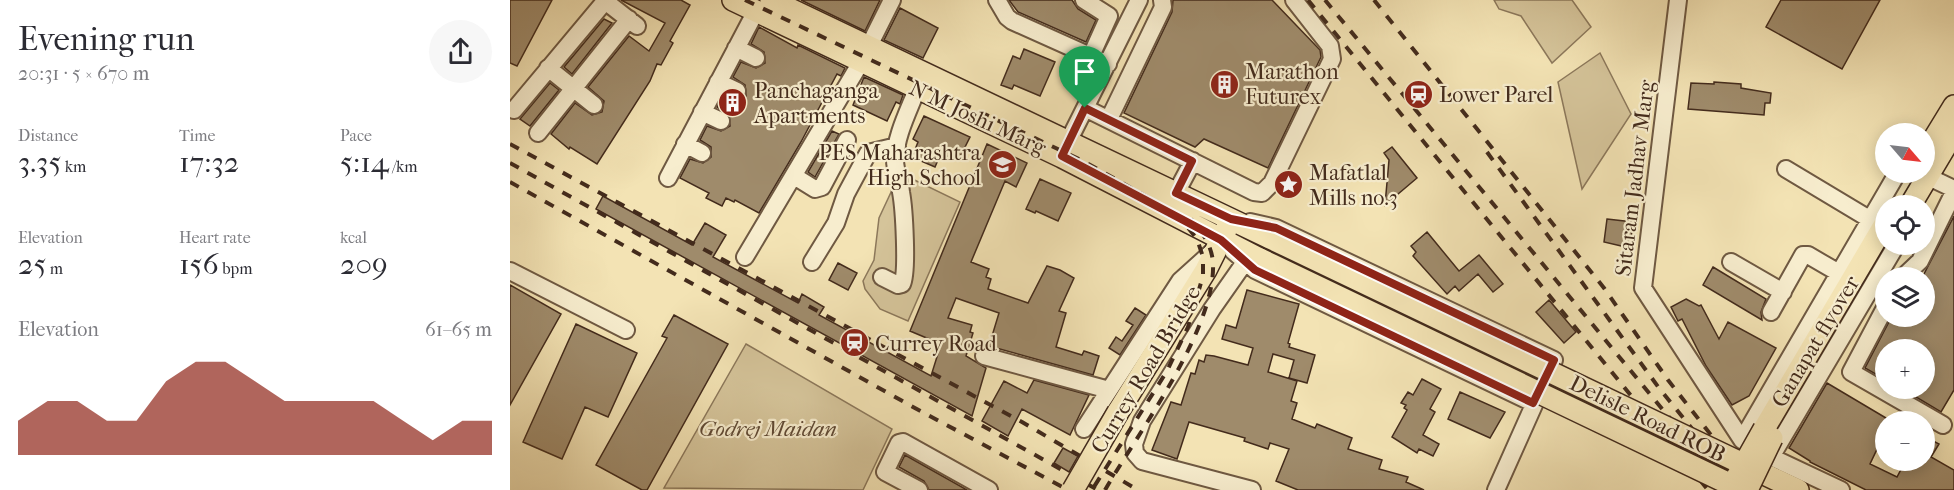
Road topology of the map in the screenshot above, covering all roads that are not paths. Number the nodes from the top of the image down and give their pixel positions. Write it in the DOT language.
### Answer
graph roads {
  1 [pos="605,0"];
  2 [pos="733,0"];
  3 [pos="892,0"];
  4 [pos="997,0"];
  5 [pos="1084,0"];
  6 [pos="1139,0"];
  7 [pos="1162,0"];
  8 [pos="1294,0"];
  9 [pos="1678,0"];
  10 [pos="764,6"];
  11 [pos="736,48"];
  12 [pos="865,55"];
  13 [pos="1091,56"];
  14 [pos="756,58"];
  15 [pos="1107,64"];
  16 [pos="548,68"];
  17 [pos="718,82"];
  18 [pos="573,89"];
  19 [pos="917,89"];
  20 [pos="737,91"];
  21 [pos="594,105"];
  22 [pos="1954,106"];
  23 [pos="1085,108"];
  24 [pos="514,110"];
  25 [pos="702,112"];
  26 [pos="1109,118"];
  27 [pos="721,121"];
  28 [pos="538,133"];
  29 [pos="847,140"];
  30 [pos="685,144"];
  31 [pos="897,146"];
  32 [pos="1065,148"];
  33 [pos="1935,152"];
  34 [pos="702,153"];
  35 [pos="1192,161"];
  36 [pos="1786,169"];
  37 [pos="794,176"];
  38 [pos="668,178"];
  39 [pos="1954,190"];
  40 [pos="1176,193"];
  41 [pos="1231,219"];
  42 [pos="1875,219"];
  43 [pos="1875,225"];
  44 [pos="1875,227"];
  45 [pos="1219,244"];
  46 [pos="1880,255"];
  47 [pos="1892,255"];
  48 [pos="746,257"];
  49 [pos="1253,260"];
  50 [pos="812,262"];
  51 [pos="1731,262"];
  52 [pos="1914,267"];
  53 [pos="510,271"];
  54 [pos="1839,273"];
  55 [pos="882,277"];
  56 [pos="1782,292"];
  57 [pos="1771,312"];
  58 [pos="1875,325"];
  59 [pos="626,330"];
  60 [pos="1845,335"];
  61 [pos="1863,345"];
  62 [pos="984,356"];
  63 [pos="1109,390"];
  64 [pos="1533,403"];
  65 [pos="1943,425"];
  66 [pos="1084,429"];
  67 [pos="1768,432"];
  68 [pos="1742,440"];
  69 [pos="1757,464"];
  70 [pos="1741,488"];
  71 [pos="919,490"];
  72 [pos="989,490"];
  73 [pos="1073,490"];
  74 [pos="1252,490"];
  75 [pos="1496,490"];
  76 [pos="1798,490"];
  77 [pos="1841,490"];
  1 -- 16 [label="street"];
  1 -- 18 [label="street"];
  2 -- 10 [label="main road, N M Joshi Marg"];
  3 -- 12 [label="street"];
  4 -- 13 [label="street"];
  5 -- 13 [label="street"];
  6 -- 15 [label="street"];
  7 -- 26 [label="street"];
  8 -- 35 [label="street"];
  9 -- 68 [label="street, Sitaram Jadhav Marg"];
  10 -- 11 [label="street"];
  10 -- 12 [label="main road, N M Joshi Marg"];
  11 -- 14 [label="street"];
  11 -- 17 [label="street"];
  12 -- 19 [label="main road, N M Joshi Marg"];
  12 -- 32 [label="main road, N M Joshi Marg"];
  12 -- 37 [label="street"];
  13 -- 15 [label="street"];
  15 -- 23 [label="street"];
  16 -- 18 [label="street"];
  16 -- 24 [label="street"];
  17 -- 20 [label="street"];
  17 -- 25 [label="street"];
  18 -- 21 [label="street"];
  18 -- 28 [label="street"];
  19 -- 31 [label="street"];
  19 -- 32 [label="main road, N M Joshi Marg"];
  22 -- 33 [label="main road"];
  23 -- 26 [label="street"];
  23 -- 32 [label="street"];
  25 -- 27 [label="street"];
  25 -- 30 [label="street"];
  26 -- 35 [label="street"];
  29 -- 37 [label="street"];
  30 -- 34 [label="street"];
  30 -- 38 [label="street"];
  31 -- 50 [label="street"];
  31 -- 55 [label="street"];
  32 -- 40 [label="main road, N M Joshi Marg"];
  32 -- 45 [label="main road, N M Joshi Marg"];
  33 -- 39 [label="street"];
  35 -- 40 [label="street"];
  36 -- 42 [label="street"];
  37 -- 48 [label="street"];
  39 -- 52 [label="street"];
  40 -- 41 [label="main road, N M Joshi Marg"];
  41 -- 45 [label="main road, Currey Road Bridge"];
  41 -- 64 [label="street"];
  41 -- 69 [label="main road, Delisle Road ROB, bridge"];
  43 -- 54 [label="street"];
  44 -- 67 [label="main road, Ganapat flyover"];
  45 -- 49 [label="main road, N M Joshi Marg"];
  45 -- 63 [label="street"];
  45 -- 73 [label="main road, Currey Road Bridge, bridge"];
  46 -- 67 [label="main road, Ganapat flyover"];
  47 -- 60 [label="street"];
  49 -- 64 [label="street"];
  49 -- 70 [label="main road, Delisle Road ROB, bridge"];
  49 -- 74 [label="street"];
  51 -- 56 [label="street"];
  53 -- 59 [label="street"];
  54 -- 56 [label="street"];
  54 -- 68 [label="street"];
  56 -- 57 [label="street"];
  58 -- 61 [label="street"];
  60 -- 61 [label="street"];
  60 -- 69 [label="street"];
  61 -- 65 [label="street"];
  62 -- 63 [label="street"];
  63 -- 66 [label="street"];
  64 -- 75 [label="street"];
  67 -- 69 [label="main road, bridge"];
  68 -- 69 [label="street"];
  69 -- 70 [label="main road, bridge"];
  69 -- 76 [label="main road, Delisle Road ROB"];
  69 -- 77 [label="street"];
  71 -- 72 [label="street"];
}
